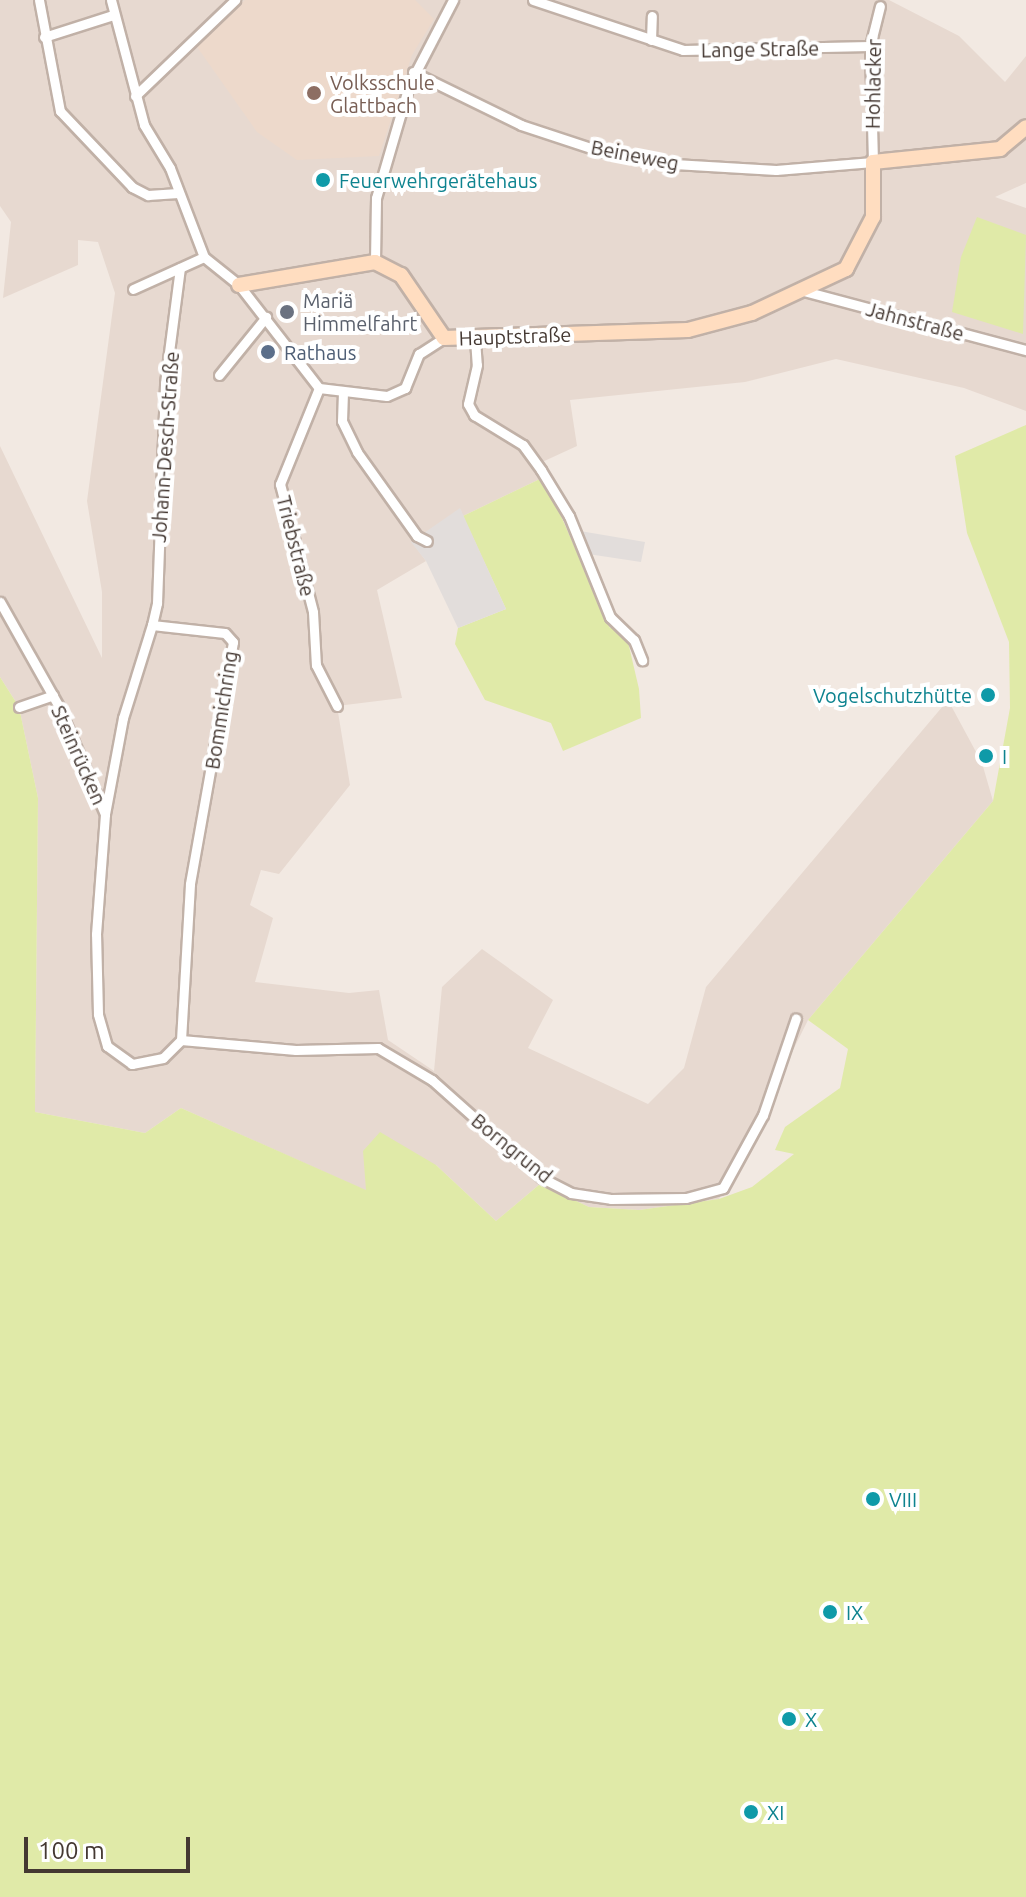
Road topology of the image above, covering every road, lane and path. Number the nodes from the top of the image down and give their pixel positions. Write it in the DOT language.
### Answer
graph roads {
  1 [pos="39,0"];
  2 [pos="111,0"];
  3 [pos="235,0"];
  4 [pos="453,0"];
  5 [pos="533,0"];
  6 [pos="880,6"];
  7 [pos="113,15"];
  8 [pos="652,16"];
  9 [pos="44,37"];
  10 [pos="651,40"];
  11 [pos="870,46"];
  12 [pos="413,72"];
  13 [pos="135,96"];
  14 [pos="1026,127"];
  15 [pos="873,162"];
  16 [pos="178,193"];
  17 [pos="204,257"];
  18 [pos="375,262"];
  19 [pos="180,268"];
  20 [pos="239,285"];
  21 [pos="133,289"];
  22 [pos="804,291"];
  23 [pos="266,317"];
  24 [pos="444,338"];
  25 [pos="475,339"];
  26 [pos="1026,350"];
  27 [pos="219,375"];
  28 [pos="319,388"];
  29 [pos="343,392"];
  30 [pos="427,541"];
  31 [pos="0,602"];
  32 [pos="152,625"];
  33 [pos="642,660"];
  34 [pos="53,695"];
  35 [pos="337,706"];
  36 [pos="19,707"];
  37 [pos="105,814"];
  38 [pos="796,1018"];
  39 [pos="181,1040"];
  1 -- 9 [label="street"];
  2 -- 7 [label="street"];
  3 -- 13 [label="street"];
  4 -- 12 [label="street"];
  5 -- 10 [label="street, Lange Straße"];
  6 -- 11 [label="street, Hohlacker"];
  7 -- 9 [label="street"];
  7 -- 13 [label="street"];
  8 -- 10 [label="street"];
  9 -- 16 [label="street"];
  10 -- 11 [label="street, Lange Straße"];
  11 -- 15 [label="street, Hohlacker"];
  12 -- 15 [label="street, Beineweg"];
  12 -- 18 [label="street"];
  13 -- 16 [label="street"];
  14 -- 15 [label="street"];
  15 -- 22 [label="street, Hauptstraße"];
  16 -- 17 [label="street"];
  17 -- 19 [label="street"];
  17 -- 20 [label="street"];
  18 -- 20 [label="street"];
  18 -- 24 [label="street, Hauptstraße"];
  19 -- 21 [label="street"];
  19 -- 32 [label="street, Johann-Desch-Straße"];
  20 -- 23 [label="street"];
  22 -- 25 [label="street, Hauptstraße"];
  22 -- 26 [label="street, Jahnstraße"];
  23 -- 27 [label="street"];
  23 -- 28 [label="street"];
  24 -- 25 [label="street, Hauptstraße"];
  24 -- 29 [label="street"];
  25 -- 33 [label="street"];
  28 -- 29 [label="street"];
  28 -- 35 [label="street, Triebstraße"];
  29 -- 30 [label="street"];
  31 -- 34 [label="street, Steinrücken"];
  32 -- 37 [label="street"];
  32 -- 39 [label="street, Bommichring"];
  34 -- 36 [label="street, Steinrücken"];
  34 -- 37 [label="street, Steinrücken"];
  37 -- 39 [label="street"];
  38 -- 39 [label="street, Borngrund"];
}
